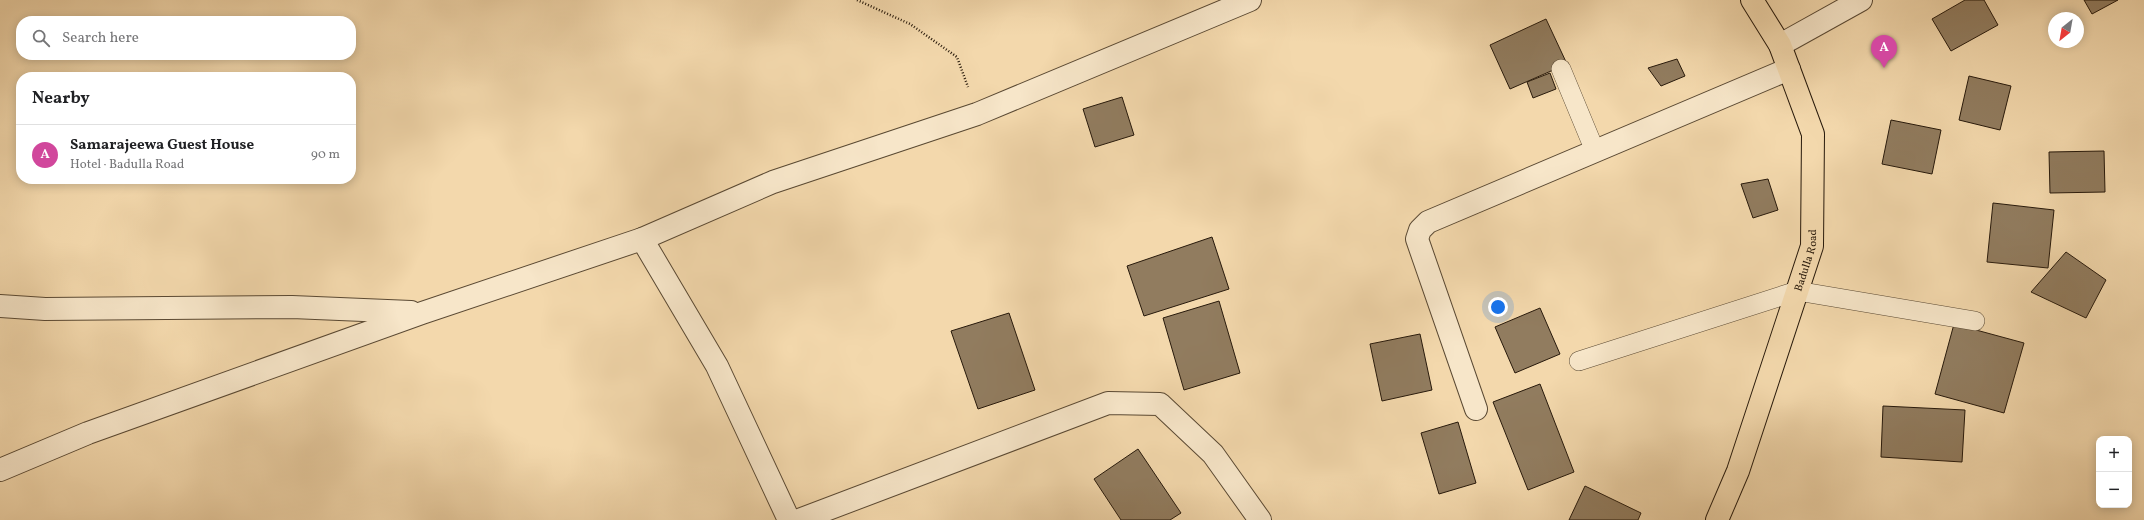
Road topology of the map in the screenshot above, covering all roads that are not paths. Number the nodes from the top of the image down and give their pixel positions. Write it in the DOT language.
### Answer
graph roads {
  1 [pos="1250,0"];
  2 [pos="1752,0"];
  3 [pos="1861,0"];
  4 [pos="1780,45"];
  5 [pos="1789,68"];
  6 [pos="1561,69"];
  7 [pos="1595,151"];
  8 [pos="642,239"];
  9 [pos="1797,291"];
  10 [pos="0,306"];
  11 [pos="422,312"];
  12 [pos="1975,321"];
  13 [pos="1579,361"];
  14 [pos="1476,409"];
  15 [pos="0,470"];
  16 [pos="789,520"];
  17 [pos="800,520"];
  18 [pos="1260,520"];
  19 [pos="1717,520"];
  1 -- 8 [label="street"];
  2 -- 4 [label="highway, Badulla Road"];
  3 -- 4 [label="street"];
  4 -- 5 [label="highway, Badulla Road"];
  5 -- 7 [label="street"];
  5 -- 9 [label="highway, Badulla Road"];
  6 -- 7 [label="lane"];
  7 -- 14 [label="street"];
  8 -- 11 [label="street"];
  8 -- 16 [label="street"];
  9 -- 12 [label="lane"];
  9 -- 13 [label="lane"];
  9 -- 19 [label="highway, Badulla Road"];
  10 -- 11 [label="street"];
  11 -- 15 [label="street"];
  17 -- 18 [label="street"];
}
